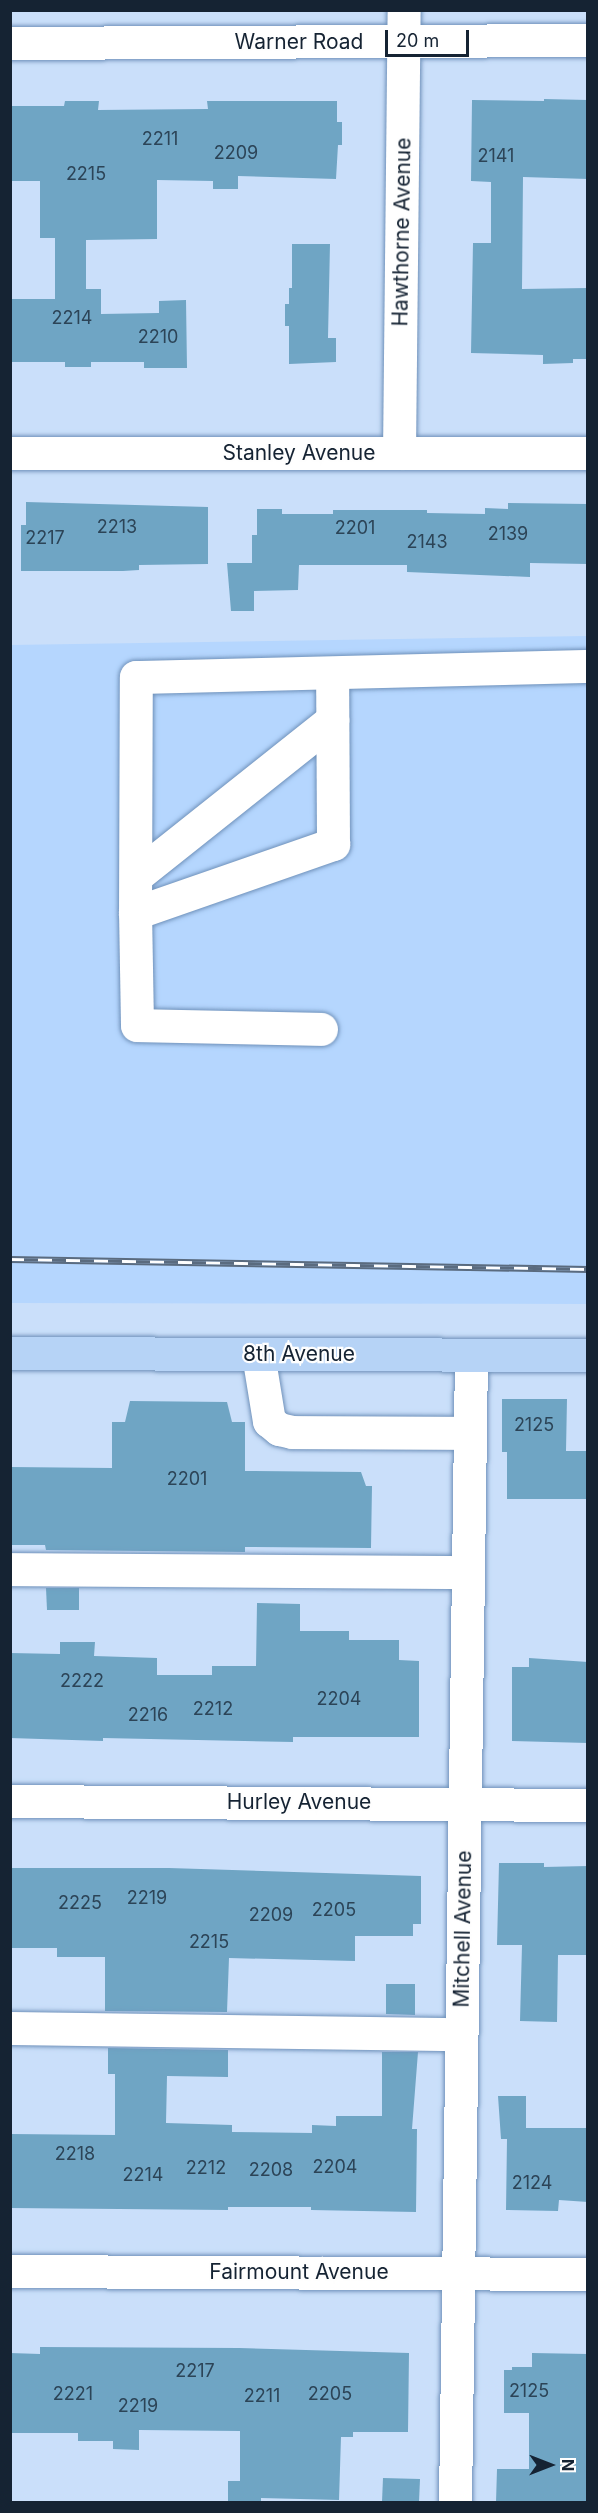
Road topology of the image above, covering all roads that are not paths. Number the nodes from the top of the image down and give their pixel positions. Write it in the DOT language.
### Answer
graph roads {
  1 [pos="404,26"];
  2 [pos="588,40"];
  3 [pos="10,43"];
  4 [pos="10,453"];
  5 [pos="399,453"];
  6 [pos="588,453"];
  7 [pos="588,666"];
  8 [pos="332,674"];
  9 [pos="332,720"];
  10 [pos="136,876"];
  11 [pos="135,913"];
  12 [pos="321,1029"];
  13 [pos="10,1353"];
  14 [pos="258,1354"];
  15 [pos="471,1355"];
  16 [pos="588,1355"];
  17 [pos="470,1433"];
  18 [pos="10,1569"];
  19 [pos="467,1572"];
  20 [pos="10,1801"];
  21 [pos="464,1803"];
  22 [pos="588,1804"];
  23 [pos="10,2028"];
  24 [pos="461,2034"];
  25 [pos="10,2271"];
  26 [pos="458,2273"];
  27 [pos="588,2274"];
  28 [pos="454,2502"];
  1 -- 2 [label="street, Warner Road"];
  1 -- 3 [label="street, Warner Road"];
  1 -- 5 [label="street, Hawthorne Avenue"];
  4 -- 5 [label="street, Stanley Avenue"];
  5 -- 6 [label="street, Stanley Avenue"];
  7 -- 8 [label="street"];
  8 -- 9 [label="street"];
  8 -- 10 [label="street"];
  9 -- 10 [label="street"];
  9 -- 11 [label="street"];
  10 -- 11 [label="street"];
  11 -- 12 [label="street"];
  13 -- 14 [label="main road, 8th Avenue"];
  14 -- 15 [label="main road, 8th Avenue"];
  14 -- 17 [label="street"];
  15 -- 16 [label="main road, 8th Avenue"];
  15 -- 17 [label="street, Mitchell Avenue"];
  17 -- 19 [label="street, Mitchell Avenue"];
  18 -- 19 [label="street"];
  19 -- 21 [label="street, Mitchell Avenue"];
  20 -- 21 [label="street, Hurley Avenue"];
  21 -- 22 [label="street, Hurley Avenue"];
  21 -- 24 [label="street, Mitchell Avenue"];
  23 -- 24 [label="street"];
  24 -- 26 [label="street, Mitchell Avenue"];
  25 -- 26 [label="street, Fairmount Avenue"];
  26 -- 27 [label="street, Fairmount Avenue"];
  26 -- 28 [label="street, Mitchell Avenue"];
}
